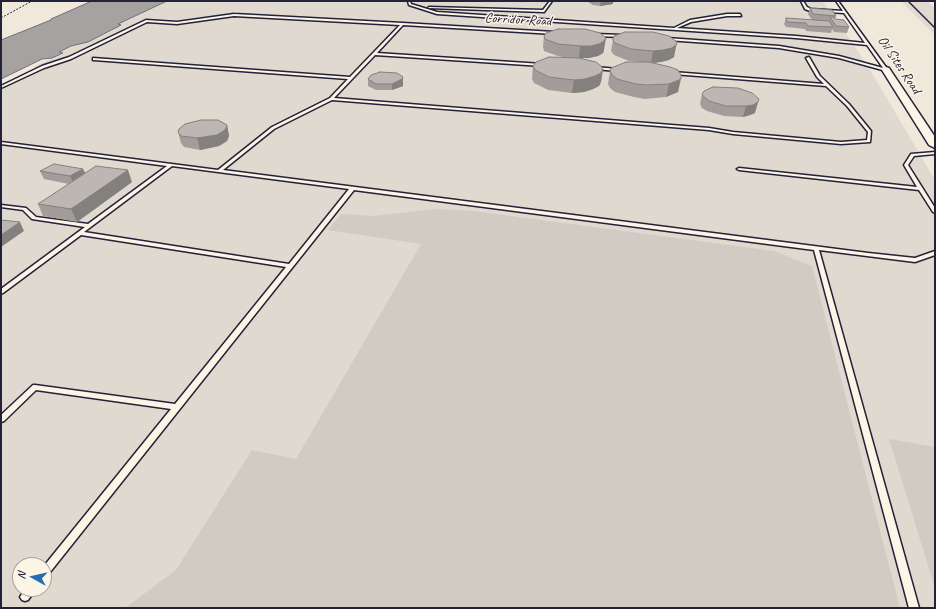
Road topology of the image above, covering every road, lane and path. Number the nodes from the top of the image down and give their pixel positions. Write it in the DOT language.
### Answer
graph roads {
  1 [pos="32,1"];
  2 [pos="409,1"];
  3 [pos="551,1"];
  4 [pos="802,1"];
  5 [pos="837,1"];
  6 [pos="423,8"];
  7 [pos="845,12"];
  8 [pos="740,15"];
  9 [pos="1,18"];
  10 [pos="403,24"];
  11 [pos="673,29"];
  12 [pos="556,33"];
  13 [pos="594,35"];
  14 [pos="625,37"];
  15 [pos="664,39"];
  16 [pos="868,44"];
  17 [pos="374,54"];
  18 [pos="808,58"];
  19 [pos="94,59"];
  20 [pos="546,65"];
  21 [pos="586,68"];
  22 [pos="626,70"];
  23 [pos="886,70"];
  24 [pos="666,73"];
  25 [pos="350,78"];
  26 [pos="827,85"];
  27 [pos="1,87"];
  28 [pos="331,99"];
  29 [pos="1,143"];
  30 [pos="935,145"];
  31 [pos="935,153"];
  32 [pos="172,165"];
  33 [pos="739,169"];
  34 [pos="219,171"];
  35 [pos="352,188"];
  36 [pos="921,189"];
  37 [pos="1,206"];
  38 [pos="935,212"];
  39 [pos="90,226"];
  40 [pos="80,233"];
  41 [pos="816,248"];
  42 [pos="935,253"];
  43 [pos="290,266"];
  44 [pos="1,286"];
  45 [pos="8,287"];
  46 [pos="1,292"];
  47 [pos="177,407"];
  48 [pos="1,419"];
  49 [pos="52,563"];
  50 [pos="914,608"];
  1 -- 9 [label="path"];
  2 -- 6 [label="lane"];
  3 -- 6 [label="lane"];
  4 -- 7 [label="lane"];
  5 -- 7 [label="lane, Oil Sites Road"];
  6 -- 11 [label="lane"];
  7 -- 16 [label="lane, Oil Sites Road"];
  8 -- 11 [label="lane"];
  10 -- 12 [label="lane, Corridor Road"];
  10 -- 17 [label="lane"];
  10 -- 27 [label="lane, Corridor Road"];
  11 -- 16 [label="lane"];
  13 -- 14 [label="lane"];
  15 -- 23 [label="lane"];
  16 -- 23 [label="lane, Oil Sites Road"];
  17 -- 20 [label="lane"];
  17 -- 25 [label="lane"];
  18 -- 26 [label="lane"];
  19 -- 25 [label="lane"];
  21 -- 22 [label="lane"];
  23 -- 30 [label="street, Oil Sites Road"];
  24 -- 26 [label="lane"];
  25 -- 28 [label="lane"];
  26 -- 28 [label="lane"];
  28 -- 34 [label="lane"];
  29 -- 32 [label="lane"];
  31 -- 36 [label="lane"];
  32 -- 34 [label="lane"];
  32 -- 39 [label="lane"];
  33 -- 36 [label="lane"];
  34 -- 35 [label="lane"];
  35 -- 41 [label="lane"];
  35 -- 43 [label="lane"];
  36 -- 38 [label="lane"];
  37 -- 39 [label="lane"];
  39 -- 40 [label="lane"];
  40 -- 43 [label="lane"];
  40 -- 45 [label="lane"];
  41 -- 42 [label="lane"];
  41 -- 50 [label="lane"];
  43 -- 47 [label="lane"];
  44 -- 45 [label="lane"];
  45 -- 46 [label="lane"];
  47 -- 48 [label="lane"];
  47 -- 49 [label="lane"];
}
